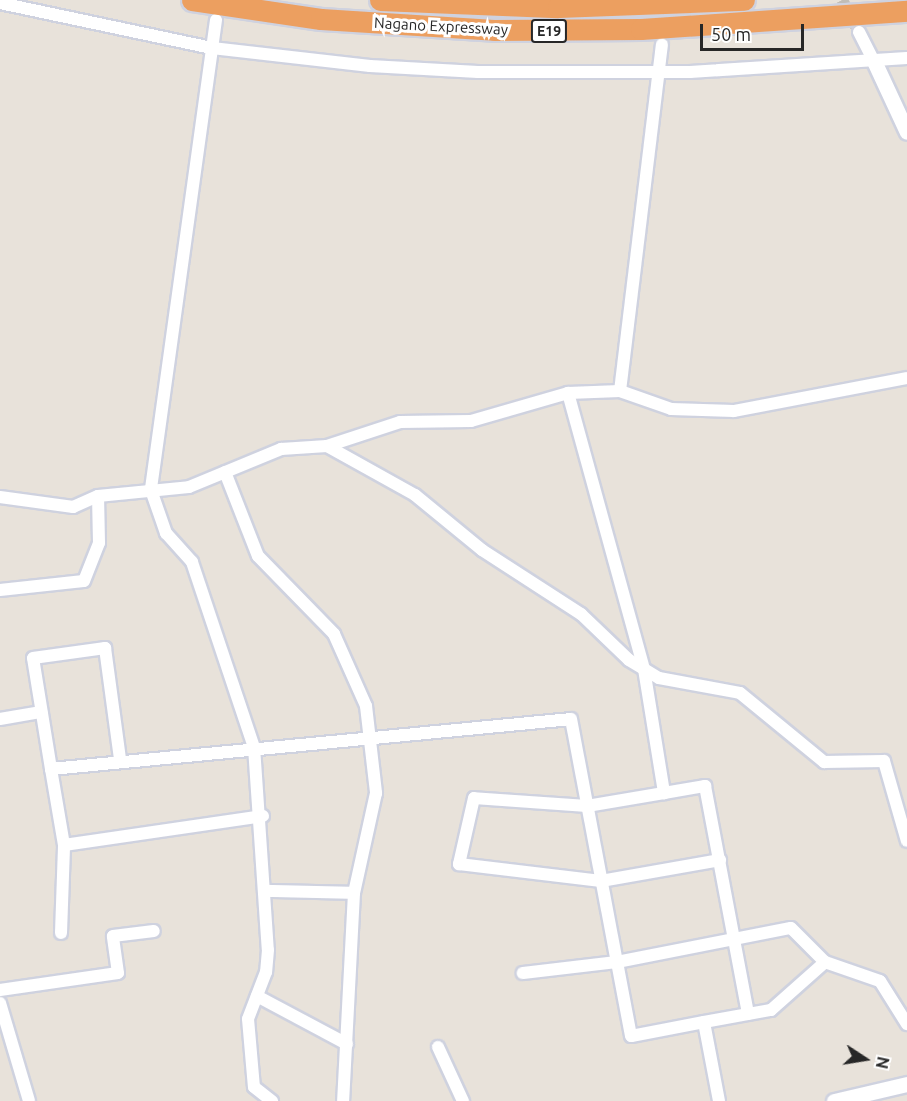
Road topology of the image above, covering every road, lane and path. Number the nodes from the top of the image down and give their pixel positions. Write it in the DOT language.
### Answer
graph roads {
  1 [pos="192,0"];
  2 [pos="380,0"];
  3 [pos="744,0"];
  4 [pos="0,3"];
  5 [pos="907,11"];
  6 [pos="216,20"];
  7 [pos="859,32"];
  8 [pos="662,45"];
  9 [pos="212,48"];
  10 [pos="907,58"];
  11 [pos="874,61"];
  12 [pos="660,70"];
  13 [pos="907,132"];
  14 [pos="907,378"];
  15 [pos="620,392"];
  16 [pos="568,393"];
  17 [pos="327,446"];
  18 [pos="225,472"];
  19 [pos="151,489"];
  20 [pos="98,496"];
  21 [pos="0,497"];
  22 [pos="0,590"];
  23 [pos="644,669"];
  24 [pos="41,712"];
  25 [pos="0,719"];
  26 [pos="369,735"];
  27 [pos="254,747"];
  28 [pos="120,759"];
  29 [pos="51,769"];
  30 [pos="664,793"];
  31 [pos="587,806"];
  32 [pos="263,816"];
  33 [pos="907,841"];
  34 [pos="64,845"];
  35 [pos="720,860"];
  36 [pos="601,881"];
  37 [pos="268,891"];
  38 [pos="354,893"];
  39 [pos="154,931"];
  40 [pos="61,933"];
  41 [pos="734,938"];
  42 [pos="616,962"];
  43 [pos="825,962"];
  44 [pos="522,973"];
  45 [pos="0,990"];
  46 [pos="257,996"];
  47 [pos="0,1004"];
  48 [pos="748,1014"];
  49 [pos="704,1022"];
  50 [pos="907,1024"];
  51 [pos="347,1044"];
  52 [pos="438,1047"];
  53 [pos="907,1084"];
  54 [pos="29,1101"];
  55 [pos="272,1101"];
  56 [pos="343,1101"];
  57 [pos="463,1101"];
  58 [pos="719,1101"];
  59 [pos="834,1101"];
  1 -- 5 [label="highway, Nagano Expressway / E19"];
  2 -- 3 [label="highway, Nagano Expressway / E19"];
  4 -- 9 [label="street"];
  6 -- 9 [label="street"];
  7 -- 11 [label="street"];
  8 -- 12 [label="street"];
  9 -- 12 [label="street"];
  9 -- 19 [label="street"];
  10 -- 11 [label="street"];
  11 -- 12 [label="street"];
  11 -- 13 [label="street"];
  12 -- 15 [label="street"];
  14 -- 15 [label="street"];
  15 -- 16 [label="street"];
  16 -- 17 [label="street"];
  16 -- 23 [label="street"];
  17 -- 18 [label="street"];
  17 -- 23 [label="street"];
  18 -- 19 [label="street"];
  18 -- 26 [label="street"];
  19 -- 20 [label="street"];
  19 -- 27 [label="street"];
  20 -- 21 [label="street"];
  20 -- 22 [label="street"];
  23 -- 30 [label="street"];
  23 -- 33 [label="street"];
  24 -- 25 [label="street"];
  24 -- 28 [label="street"];
  24 -- 29 [label="street"];
  26 -- 27 [label="street"];
  26 -- 31 [label="street"];
  26 -- 38 [label="street"];
  27 -- 28 [label="street"];
  27 -- 32 [label="street"];
  28 -- 29 [label="street"];
  29 -- 34 [label="street"];
  30 -- 31 [label="street"];
  30 -- 35 [label="street"];
  31 -- 36 [label="street"];
  31 -- 36 [label="street"];
  32 -- 34 [label="street"];
  32 -- 37 [label="street"];
  34 -- 40 [label="street"];
  35 -- 36 [label="street"];
  35 -- 41 [label="street"];
  36 -- 42 [label="street"];
  37 -- 38 [label="street"];
  37 -- 46 [label="street"];
  38 -- 51 [label="street"];
  39 -- 45 [label="street"];
  41 -- 42 [label="street"];
  41 -- 43 [label="street"];
  41 -- 48 [label="street"];
  42 -- 44 [label="street"];
  42 -- 49 [label="street"];
  43 -- 48 [label="street"];
  43 -- 50 [label="street"];
  46 -- 51 [label="street"];
  46 -- 55 [label="street"];
  47 -- 54 [label="street"];
  48 -- 49 [label="street"];
  49 -- 58 [label="street"];
  51 -- 56 [label="street"];
  52 -- 57 [label="street"];
  53 -- 59 [label="street"];
}
